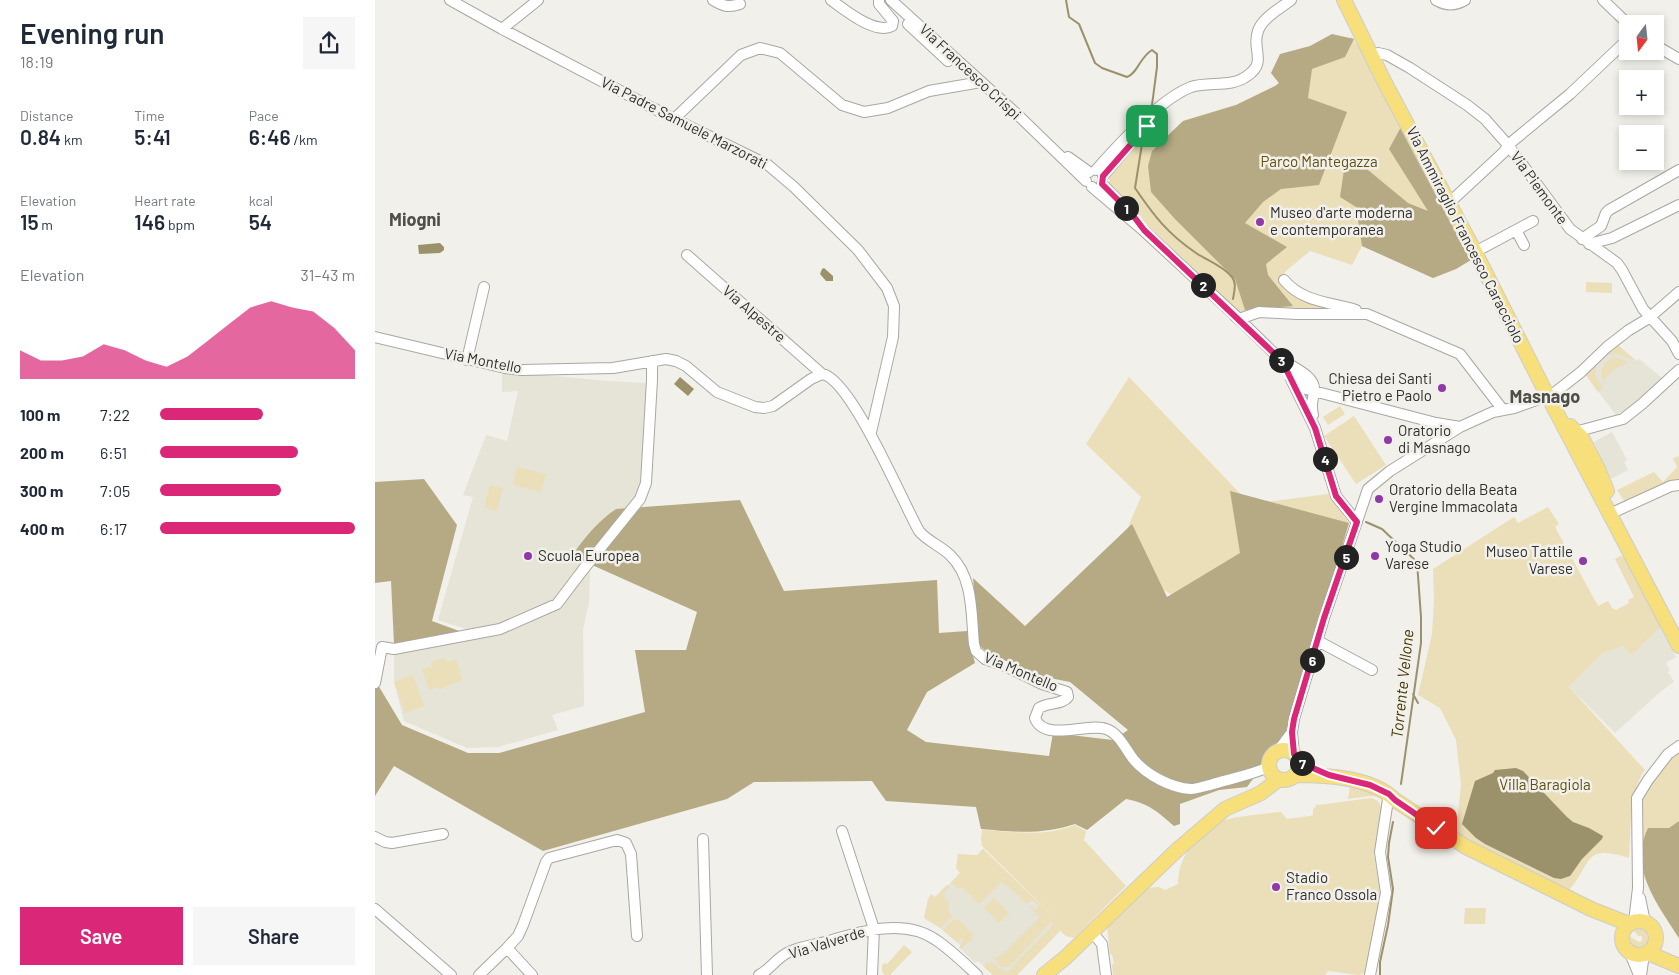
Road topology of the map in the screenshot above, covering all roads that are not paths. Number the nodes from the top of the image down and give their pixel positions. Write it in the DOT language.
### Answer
graph roads {
  1 [pos="450,0"];
  2 [pos="538,0"];
  3 [pos="713,0"];
  4 [pos="831,0"];
  5 [pos="879,0"];
  6 [pos="891,0"];
  7 [pos="1291,0"];
  8 [pos="1344,0"];
  9 [pos="1436,0"];
  10 [pos="1465,0"];
  11 [pos="1603,0"];
  12 [pos="740,4"];
  13 [pos="1619,15"];
  14 [pos="502,30"];
  15 [pos="1619,48"];
  16 [pos="1664,50"];
  17 [pos="1371,55"];
  18 [pos="1679,59"];
  19 [pos="977,83"];
  20 [pos="673,119"];
  21 [pos="1508,145"];
  22 [pos="1679,170"];
  23 [pos="1095,178"];
  24 [pos="1449,203"];
  25 [pos="1679,205"];
  26 [pos="1533,221"];
  27 [pos="1516,230"];
  28 [pos="1593,233"];
  29 [pos="1586,242"];
  30 [pos="1524,245"];
  31 [pos="1601,246"];
  32 [pos="1475,252"];
  33 [pos="687,255"];
  34 [pos="1284,280"];
  35 [pos="484,287"];
  36 [pos="1679,292"];
  37 [pos="1367,314"];
  38 [pos="1649,318"];
  39 [pos="1239,319"];
  40 [pos="375,337"];
  41 [pos="1679,354"];
  42 [pos="467,360"];
  43 [pos="652,361"];
  44 [pos="1282,361"];
  45 [pos="1679,370"];
  46 [pos="822,374"];
  47 [pos="1314,391"];
  48 [pos="1547,396"];
  49 [pos="1503,410"];
  50 [pos="1559,415"];
  51 [pos="1460,427"];
  52 [pos="1315,428"];
  53 [pos="871,432"];
  54 [pos="1575,432"];
  55 [pos="1679,485"];
  56 [pos="1614,512"];
  57 [pos="1357,522"];
  58 [pos="1627,545"];
  59 [pos="1317,641"];
  60 [pos="1679,646"];
  61 [pos="1372,670"];
  62 [pos="375,683"];
  63 [pos="1292,732"];
  64 [pos="1679,746"];
  65 [pos="1277,752"];
  66 [pos="1296,763"];
  67 [pos="1274,774"];
  68 [pos="1389,794"];
  69 [pos="1404,806"];
  70 [pos="1385,817"];
  71 [pos="842,832"];
  72 [pos="443,834"];
  73 [pos="375,837"];
  74 [pos="703,839"];
  75 [pos="375,909"];
  76 [pos="1591,910"];
  77 [pos="1636,922"];
  78 [pos="874,929"];
  79 [pos="1092,932"];
  80 [pos="637,936"];
  81 [pos="1622,938"];
  82 [pos="507,948"];
  83 [pos="1649,950"];
  84 [pos="1629,951"];
  85 [pos="1679,966"];
  86 [pos="451,975"];
  87 [pos="479,975"];
  88 [pos="532,975"];
  89 [pos="707,975"];
  90 [pos="759,975"];
  91 [pos="872,975"];
  92 [pos="977,975"];
  93 [pos="1044,975"];
  94 [pos="1106,975"];
  95 [pos="1370,975"];
  96 [pos="1640,975"];
  1 -- 14 [label="street, Via Padre Samuele Marzorati"];
  2 -- 14 [label="street"];
  3 -- 12 [label="street"];
  4 -- 5 [label="street"];
  6 -- 19 [label="street, Via Francesco Crispi"];
  7 -- 23 [label="street"];
  8 -- 17 [label="main road, Via Ammiraglio Francesco Caracciolo"];
  9 -- 10 [label="street"];
  11 -- 13 [label="street"];
  14 -- 20 [label="street, Via Padre Samuele Marzorati"];
  15 -- 21 [label="street"];
  16 -- 18 [label="street"];
  17 -- 21 [label="street, Via Piemonte"];
  17 -- 24 [label="main road, Via Ammiraglio Francesco Caracciolo"];
  19 -- 20 [label="street"];
  19 -- 23 [label="street, Via Francesco Crispi"];
  20 -- 53 [label="street, Via Padre Samuele Marzorati"];
  21 -- 24 [label="street"];
  21 -- 29 [label="street, Via Piemonte"];
  22 -- 28 [label="street"];
  23 -- 39 [label="street, Via Francesco Crispi"];
  24 -- 32 [label="main road, Via Ammiraglio Francesco Caracciolo"];
  25 -- 31 [label="street"];
  26 -- 27 [label="street"];
  27 -- 30 [label="street"];
  27 -- 32 [label="street"];
  28 -- 29 [label="street"];
  28 -- 31 [label="street"];
  29 -- 31 [label="street, Via Piemonte"];
  31 -- 38 [label="street, Via Piemonte"];
  32 -- 48 [label="main road, Via Ammiraglio Francesco Caracciolo"];
  33 -- 46 [label="street, Via Alpestre"];
  34 -- 37 [label="street"];
  35 -- 42 [label="street"];
  36 -- 38 [label="street"];
  37 -- 39 [label="street"];
  37 -- 49 [label="street"];
  38 -- 41 [label="street, Via Piemonte"];
  38 -- 48 [label="street"];
  39 -- 44 [label="street, Via Francesco Crispi"];
  40 -- 42 [label="street, Via Montello"];
  42 -- 43 [label="street, Via Montello"];
  43 -- 46 [label="street, Via Montello"];
  43 -- 62 [label="street"];
  44 -- 47 [label="street, Via Francesco Crispi"];
  44 -- 52 [label="street, Via Francesco Crispi"];
  45 -- 54 [label="street"];
  46 -- 53 [label="street, Via Montello"];
  47 -- 51 [label="street"];
  47 -- 52 [label="street, Via Francesco Crispi"];
  48 -- 49 [label="street"];
  48 -- 50 [label="main road, Via Ammiraglio Francesco Caracciolo"];
  49 -- 51 [label="street"];
  50 -- 54 [label="main road, Via Ammiraglio Francesco Caracciolo"];
  50 -- 58 [label="main road, Via Ammiraglio Francesco Caracciolo"];
  51 -- 57 [label="street"];
  52 -- 57 [label="street, Via Francesco Crispi"];
  53 -- 67 [label="street, Via Montello"];
  54 -- 56 [label="main road, Via Ammiraglio Francesco Caracciolo"];
  55 -- 56 [label="street"];
  56 -- 58 [label="main road, Via Ammiraglio Francesco Caracciolo"];
  57 -- 59 [label="street"];
  58 -- 60 [label="main road, Via Ammiraglio Francesco Caracciolo"];
  59 -- 61 [label="street"];
  59 -- 63 [label="street"];
  63 -- 65 [label="street"];
  63 -- 66 [label="street"];
  64 -- 77 [label="street"];
  65 -- 66 [label="main road"];
  65 -- 67 [label="main road"];
  66 -- 67 [label="main road"];
  66 -- 68 [label="main road"];
  67 -- 79 [label="main road"];
  68 -- 69 [label="main road"];
  68 -- 70 [label="street"];
  69 -- 70 [label="street"];
  69 -- 76 [label="main road"];
  70 -- 95 [label="street"];
  71 -- 78 [label="street"];
  72 -- 73 [label="street"];
  74 -- 89 [label="street"];
  75 -- 86 [label="street"];
  76 -- 77 [label="main road"];
  76 -- 81 [label="main road"];
  77 -- 81 [label="main road"];
  77 -- 83 [label="main road"];
  78 -- 90 [label="street, Via Valverde"];
  78 -- 91 [label="street"];
  78 -- 92 [label="street, Via Valverde"];
  79 -- 93 [label="main road"];
  79 -- 94 [label="street"];
  80 -- 82 [label="street"];
  81 -- 84 [label="main road"];
  82 -- 87 [label="street"];
  82 -- 88 [label="street"];
  83 -- 84 [label="main road"];
  83 -- 85 [label="main road"];
  83 -- 96 [label="street"];
  84 -- 96 [label="street"];
}
